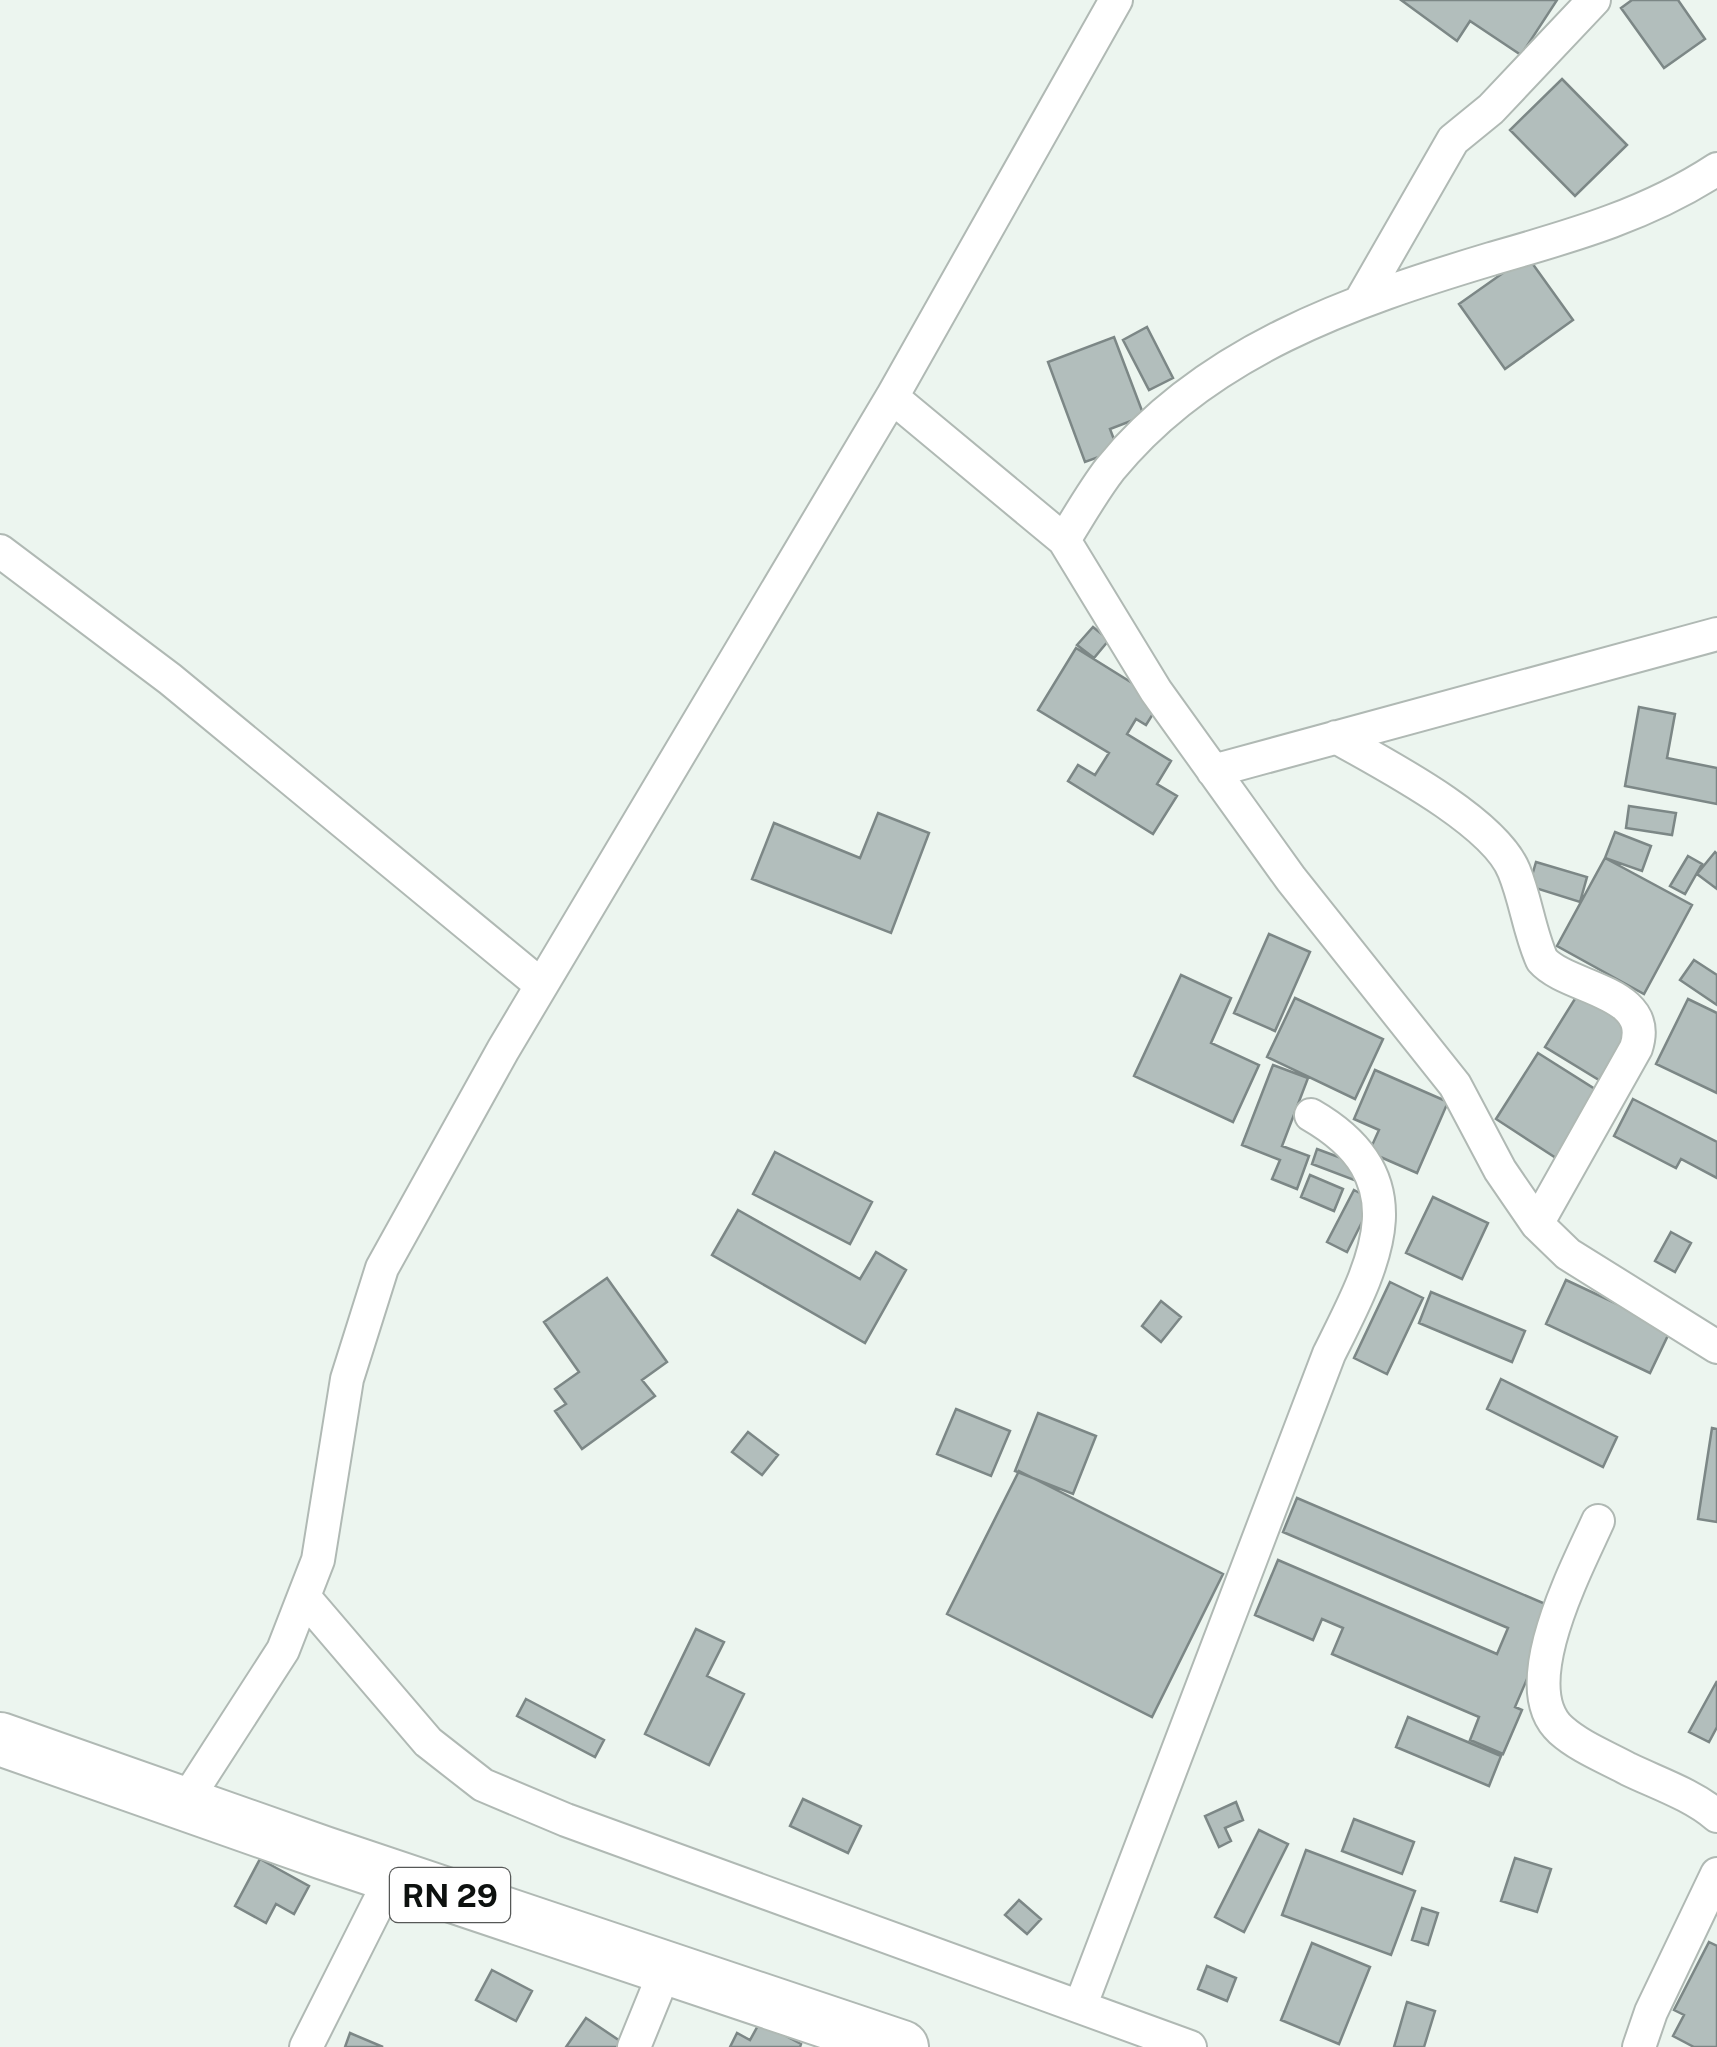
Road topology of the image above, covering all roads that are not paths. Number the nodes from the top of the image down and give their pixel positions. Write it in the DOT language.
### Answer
graph roads {
  1 [pos="1116,0"];
  2 [pos="1594,0"];
  3 [pos="1717,169"];
  4 [pos="1360,302"];
  5 [pos="892,397"];
  6 [pos="1064,540"];
  7 [pos="0,550"];
  8 [pos="1717,634"];
  9 [pos="1336,738"];
  10 [pos="1214,772"];
  11 [pos="541,986"];
  12 [pos="1311,1115"];
  13 [pos="1537,1224"];
  14 [pos="1717,1347"];
  15 [pos="1598,1521"];
  16 [pos="304,1597"];
  17 [pos="0,1738"];
  18 [pos="185,1802"];
  19 [pos="1717,1816"];
  20 [pos="1717,1874"];
  21 [pos="392,1876"];
  22 [pos="667,1966"];
  23 [pos="1080,2007"];
  24 [pos="1143,2039"];
  25 [pos="306,2047"];
  26 [pos="634,2047"];
  27 [pos="902,2047"];
  28 [pos="1190,2047"];
  29 [pos="1639,2047"];
  1 -- 5 [label="street"];
  2 -- 4 [label="street"];
  3 -- 4 [label="street"];
  4 -- 6 [label="street"];
  5 -- 6 [label="street"];
  5 -- 11 [label="street"];
  6 -- 10 [label="street"];
  7 -- 11 [label="street"];
  8 -- 9 [label="street"];
  9 -- 10 [label="street"];
  9 -- 13 [label="street"];
  10 -- 13 [label="street"];
  11 -- 16 [label="street"];
  12 -- 23 [label="street"];
  13 -- 14 [label="street"];
  15 -- 19 [label="street"];
  16 -- 18 [label="street"];
  16 -- 23 [label="street"];
  17 -- 18 [label="main road, RN 29"];
  18 -- 21 [label="main road, RN 29"];
  20 -- 29 [label="street"];
  21 -- 22 [label="main road, RN 29"];
  21 -- 25 [label="street"];
  22 -- 26 [label="street"];
  22 -- 27 [label="main road, RN 29"];
  23 -- 24 [label="street"];
  24 -- 28 [label="street"];
}
